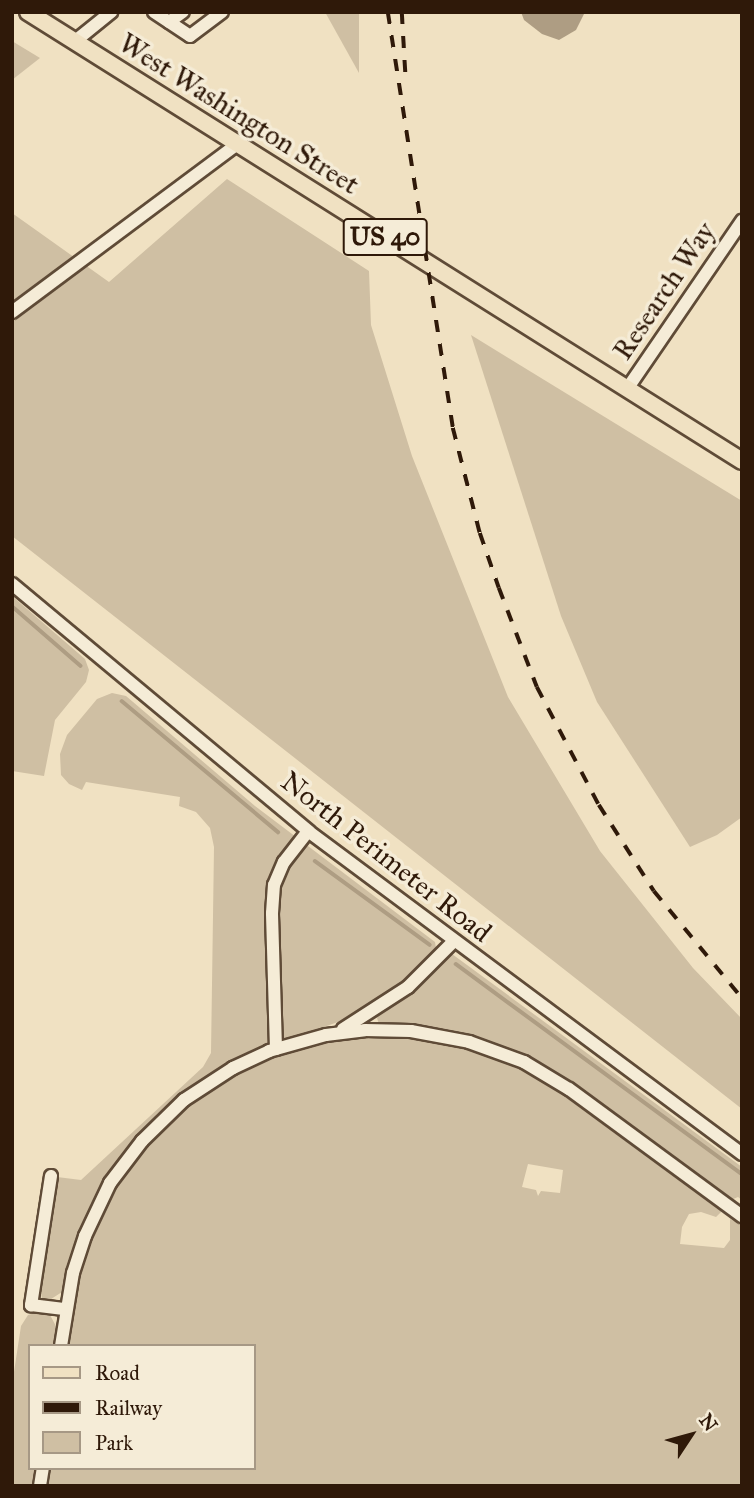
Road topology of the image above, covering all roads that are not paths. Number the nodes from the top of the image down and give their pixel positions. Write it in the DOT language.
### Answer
graph roads {
  1 [pos="28,12"];
  2 [pos="111,12"];
  3 [pos="154,12"];
  4 [pos="183,12"];
  5 [pos="222,12"];
  6 [pos="169,23"];
  7 [pos="74,41"];
  8 [pos="237,144"];
  9 [pos="742,221"];
  10 [pos="12,312"];
  11 [pos="627,389"];
  12 [pos="742,461"];
  13 [pos="12,584"];
  14 [pos="308,831"];
  15 [pos="454,941"];
  16 [pos="333,1034"];
  17 [pos="276,1049"];
  18 [pos="742,1154"];
  19 [pos="51,1176"];
  20 [pos="742,1216"];
  21 [pos="66,1309"];
  22 [pos="61,1344"];
  1 -- 7 [label="main road, West Washington Street / US 40"];
  2 -- 7 [label="street"];
  3 -- 6 [label="street"];
  4 -- 6 [label="street"];
  5 -- 6 [label="street"];
  7 -- 8 [label="main road, West Washington Street / US 40"];
  8 -- 10 [label="street"];
  8 -- 11 [label="main road, West Washington Street / US 40"];
  9 -- 11 [label="street, Research Way"];
  11 -- 12 [label="main road, West Washington Street / US 40"];
  13 -- 14 [label="street, North Perimeter Road"];
  14 -- 15 [label="street, North Perimeter Road"];
  14 -- 17 [label="street"];
  15 -- 16 [label="street"];
  15 -- 18 [label="street, North Perimeter Road"];
  16 -- 17 [label="street"];
  16 -- 20 [label="street"];
  17 -- 21 [label="street"];
  19 -- 21 [label="street"];
  21 -- 22 [label="street"];
}
